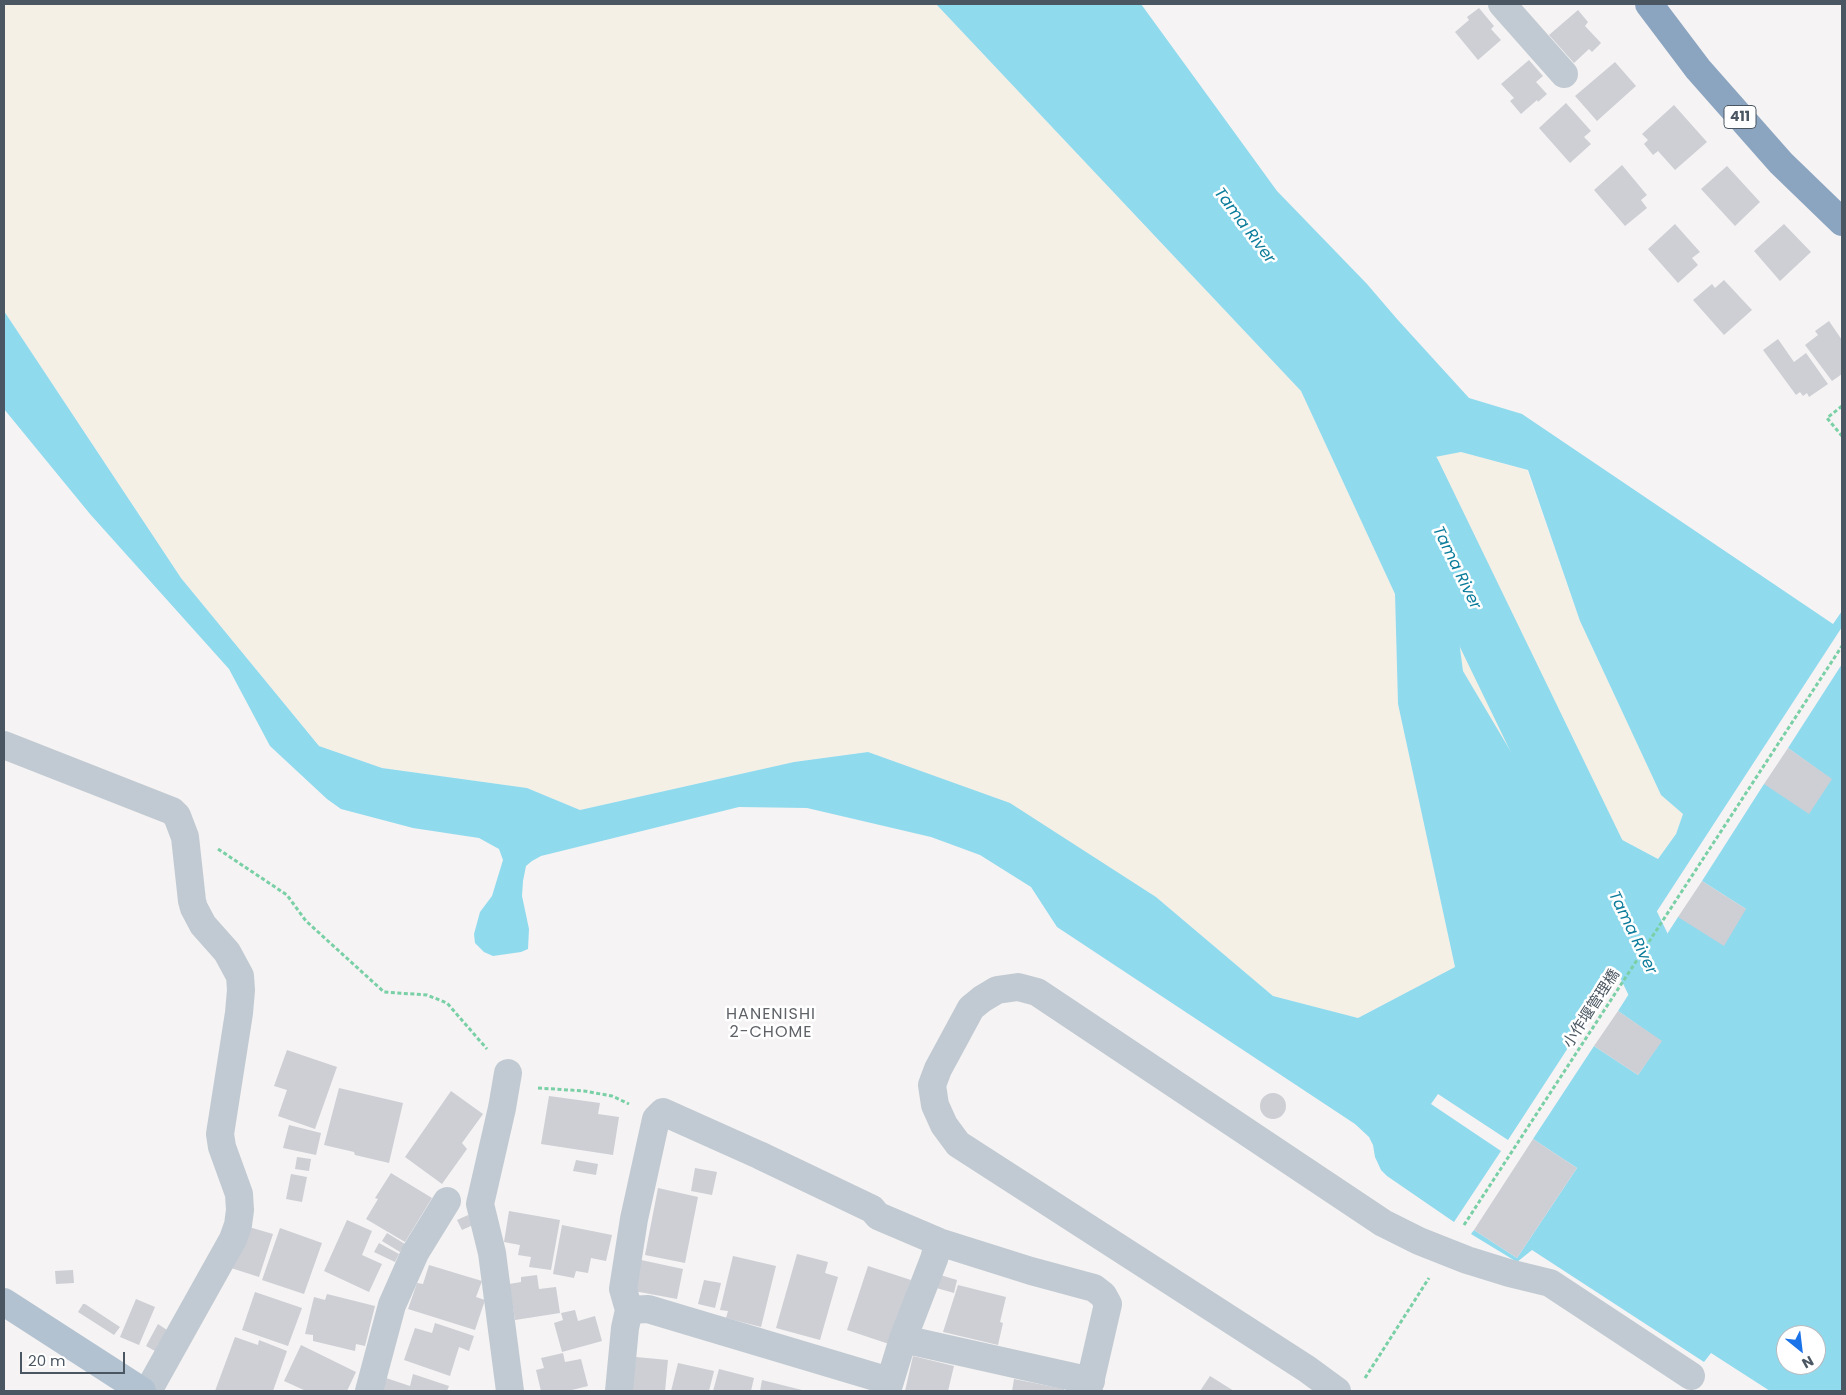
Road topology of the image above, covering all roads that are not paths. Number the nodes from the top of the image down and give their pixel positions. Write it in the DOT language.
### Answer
graph roads {
  1 [pos="1502,4"];
  2 [pos="1648,4"];
  3 [pos="1564,74"];
  4 [pos="1842,222"];
  5 [pos="4,744"];
  6 [pos="508,1073"];
  7 [pos="447,1201"];
  8 [pos="939,1242"];
  9 [pos="4,1302"];
  10 [pos="629,1310"];
  11 [pos="903,1339"];
  12 [pos="1691,1376"];
  13 [pos="888,1386"];
  14 [pos="1089,1386"];
  15 [pos="1348,1388"];
  16 [pos="142,1391"];
  17 [pos="148,1391"];
  18 [pos="369,1391"];
  19 [pos="510,1391"];
  20 [pos="619,1391"];
  1 -- 3 [label="street"];
  2 -- 4 [label="highway, 411"];
  5 -- 17 [label="street"];
  6 -- 19 [label="street"];
  7 -- 18 [label="street"];
  8 -- 10 [label="street"];
  8 -- 11 [label="street"];
  8 -- 14 [label="street"];
  9 -- 16 [label="main road"];
  10 -- 13 [label="street"];
  10 -- 20 [label="street"];
  11 -- 13 [label="street"];
  11 -- 14 [label="street"];
  12 -- 15 [label="street"];
}
